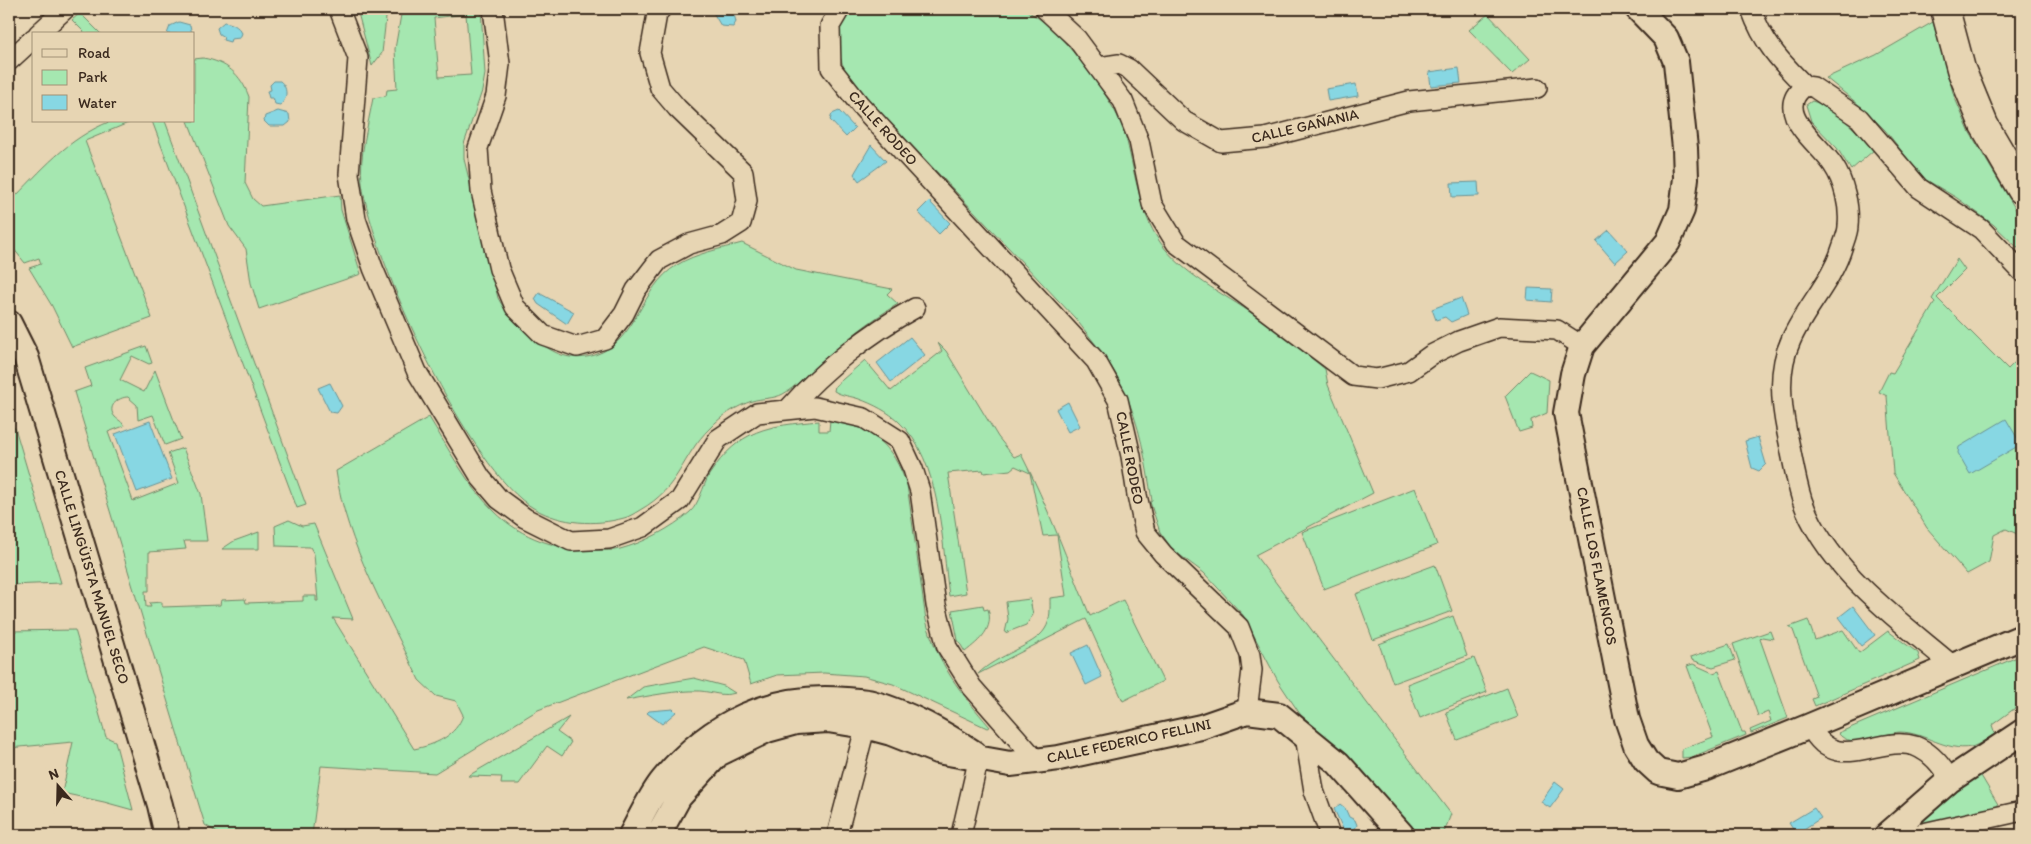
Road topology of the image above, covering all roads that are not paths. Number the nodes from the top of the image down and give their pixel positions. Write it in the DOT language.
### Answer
graph roads {
  1 [pos="64,9"];
  2 [pos="339,9"];
  3 [pos="493,9"];
  4 [pos="661,9"];
  5 [pos="840,9"];
  6 [pos="1045,9"];
  7 [pos="1638,9"];
  8 [pos="1751,9"];
  9 [pos="1945,9"];
  10 [pos="40,32"];
  11 [pos="32,40"];
  12 [pos="9,61"];
  13 [pos="1099,67"];
  14 [pos="1804,86"];
  15 [pos="1537,88"];
  16 [pos="2022,190"];
  17 [pos="2022,272"];
  18 [pos="915,308"];
  19 [pos="9,323"];
  20 [pos="1582,346"];
  21 [pos="789,408"];
  22 [pos="2022,637"];
  23 [pos="1953,666"];
  24 [pos="872,703"];
  25 [pos="1247,711"];
  26 [pos="865,726"];
  27 [pos="1810,726"];
  28 [pos="2022,732"];
  29 [pos="1305,736"];
  30 [pos="979,757"];
  31 [pos="1036,760"];
  32 [pos="1950,780"];
  33 [pos="2022,811"];
  34 [pos="167,835"];
  35 [pos="630,835"];
  36 [pos="658,835"];
  37 [pos="837,835"];
  38 [pos="961,835"];
  39 [pos="1330,835"];
  40 [pos="1402,835"];
  41 [pos="1888,835"];
  42 [pos="1914,835"];
  1 -- 10 [label="street"];
  2 -- 21 [label="street"];
  3 -- 4 [label="street"];
  5 -- 25 [label="street, CALLE RODEO"];
  6 -- 13 [label="street"];
  7 -- 20 [label="street, CALLE LOS FLAMENCOS"];
  8 -- 14 [label="street"];
  9 -- 16 [label="main road"];
  11 -- 12 [label="street"];
  13 -- 15 [label="street, CALLE GAÑANIA"];
  13 -- 20 [label="street"];
  14 -- 17 [label="street"];
  14 -- 23 [label="street"];
  18 -- 21 [label="street"];
  19 -- 34 [label="street, CALLE LINGÜISTA MANUEL SECO"];
  20 -- 27 [label="street, CALLE LOS FLAMENCOS"];
  21 -- 31 [label="street"];
  22 -- 23 [label="street, CALLE LOS FLAMENCOS"];
  23 -- 27 [label="street, CALLE LOS FLAMENCOS"];
  24 -- 26 [label="street"];
  24 -- 30 [label="street, CALLE FEDERICO FELLINI"];
  24 -- 35 [label="street, CALLE FEDERICO FELLINI"];
  25 -- 29 [label="street"];
  25 -- 31 [label="street, CALLE FEDERICO FELLINI"];
  26 -- 30 [label="street, CALLE FEDERICO FELLINI"];
  26 -- 36 [label="street, CALLE FEDERICO FELLINI"];
  26 -- 37 [label="street"];
  27 -- 32 [label="street"];
  28 -- 32 [label="street"];
  29 -- 39 [label="street"];
  29 -- 40 [label="street"];
  30 -- 31 [label="street, CALLE FEDERICO FELLINI"];
  30 -- 38 [label="street"];
  32 -- 41 [label="street"];
  33 -- 42 [label="street"];
}
